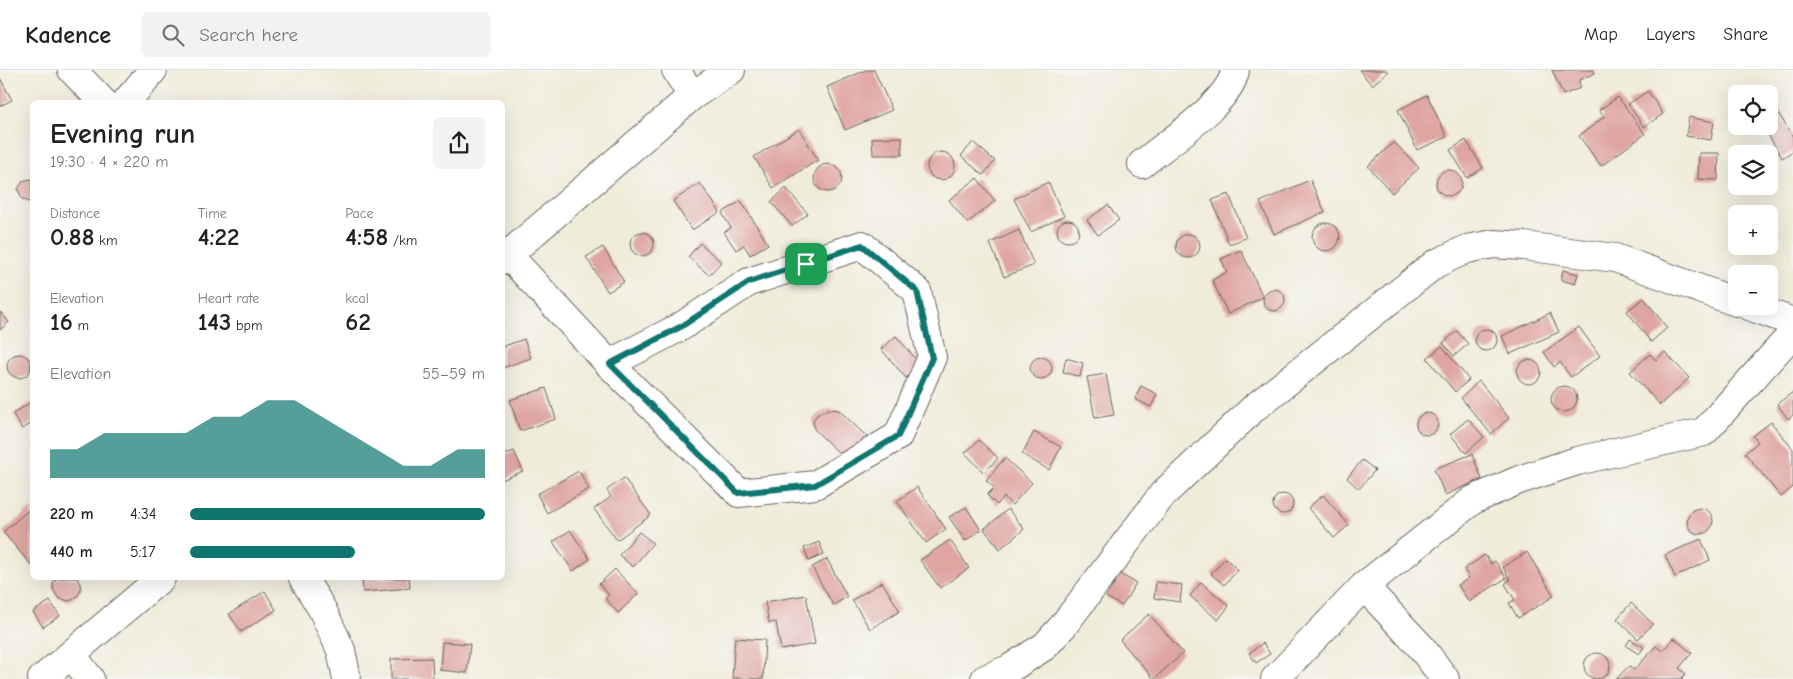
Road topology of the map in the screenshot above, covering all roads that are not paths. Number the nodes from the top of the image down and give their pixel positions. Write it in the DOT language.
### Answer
graph roads {
  1 [pos="72,70"];
  2 [pos="153,70"];
  3 [pos="676,70"];
  4 [pos="731,70"];
  5 [pos="1235,70"];
  6 [pos="692,96"];
  7 [pos="101,100"];
  8 [pos="128,100"];
  9 [pos="1142,164"];
  10 [pos="505,257"];
  11 [pos="1728,299"];
  12 [pos="1774,315"];
  13 [pos="1793,322"];
  14 [pos="1793,333"];
  15 [pos="610,364"];
  16 [pos="159,580"];
  17 [pos="304,580"];
  18 [pos="1364,586"];
  19 [pos="72,655"];
  20 [pos="42,679"];
  21 [pos="90,679"];
  22 [pos="347,679"];
  23 [pos="985,679"];
  24 [pos="1275,679"];
  25 [pos="1445,679"];
  1 -- 7 [label="street"];
  2 -- 8 [label="street"];
  3 -- 6 [label="street"];
  4 -- 6 [label="street"];
  5 -- 9 [label="street"];
  6 -- 10 [label="street"];
  10 -- 15 [label="street"];
  11 -- 23 [label="street"];
  12 -- 13 [label="street"];
  14 -- 18 [label="street"];
  15 -- 15 [label="street"];
  16 -- 19 [label="street"];
  17 -- 22 [label="street"];
  18 -- 24 [label="street"];
  18 -- 25 [label="street"];
  19 -- 20 [label="street"];
  19 -- 21 [label="street"];
}
